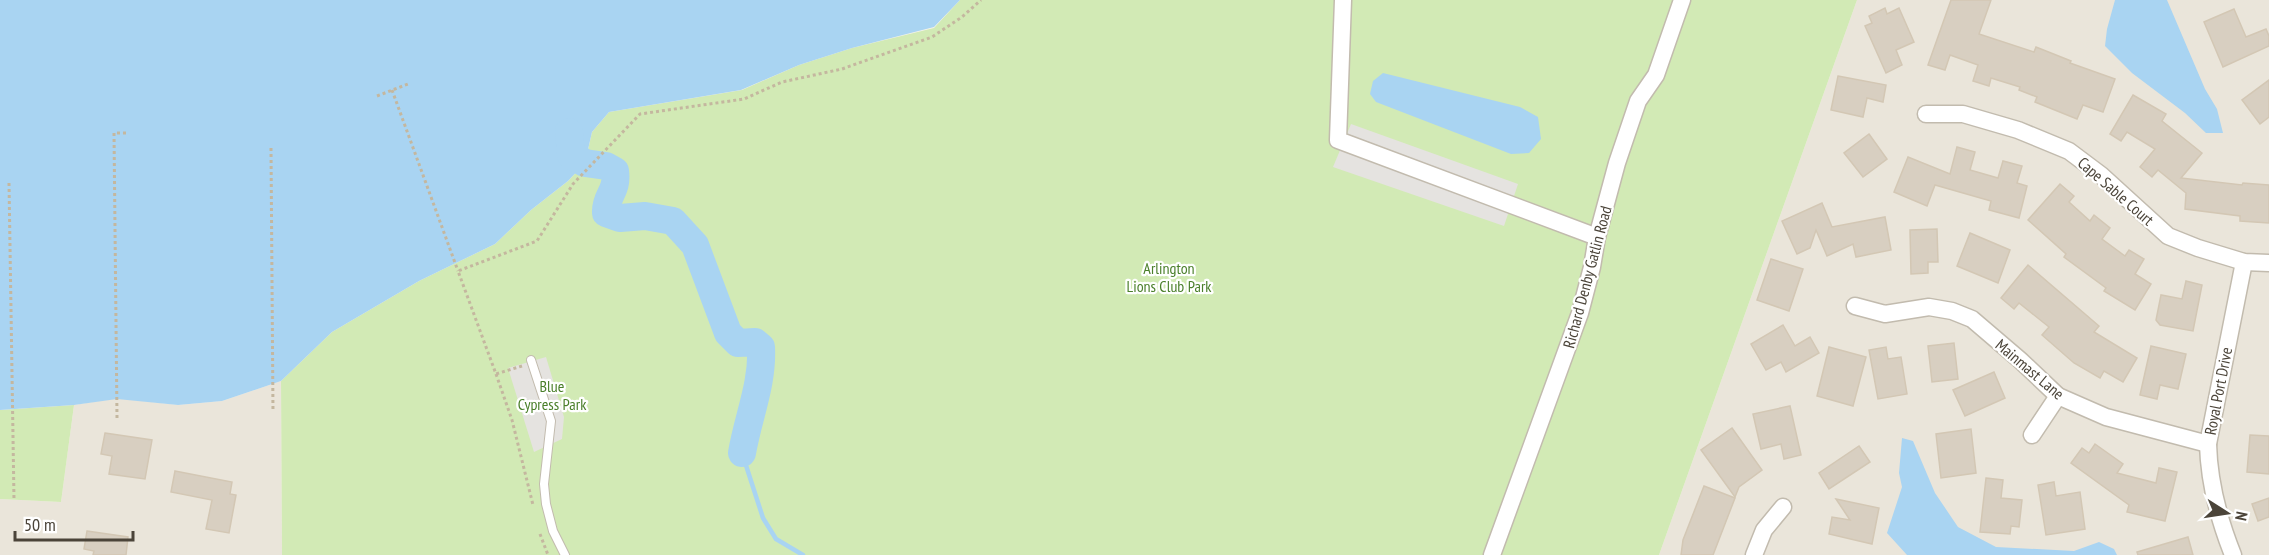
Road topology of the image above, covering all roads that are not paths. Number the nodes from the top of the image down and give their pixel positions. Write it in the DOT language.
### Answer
graph roads {
  1 [pos="1343,0"];
  2 [pos="1682,0"];
  3 [pos="1926,114"];
  4 [pos="1597,237"];
  5 [pos="2244,262"];
  6 [pos="2269,263"];
  7 [pos="1855,306"];
  8 [pos="531,362"];
  9 [pos="2058,396"];
  10 [pos="2032,435"];
  11 [pos="2208,444"];
  12 [pos="1783,507"];
  13 [pos="565,555"];
  14 [pos="1492,555"];
  15 [pos="1754,555"];
  16 [pos="2233,555"];
  1 -- 4 [label="street"];
  2 -- 4 [label="street, Richard Denby Gatlin Road"];
  3 -- 5 [label="street, Cape Sable Court"];
  4 -- 14 [label="street, Richard Denby Gatlin Road"];
  5 -- 6 [label="street, Cape Sable Court"];
  5 -- 11 [label="street, Royal Port Drive"];
  7 -- 9 [label="street, Mainmast Lane"];
  8 -- 13 [label="lane"];
  9 -- 10 [label="street"];
  9 -- 11 [label="street, Mainmast Lane"];
  11 -- 16 [label="street, Royal Port Drive"];
  12 -- 15 [label="street"];
}
